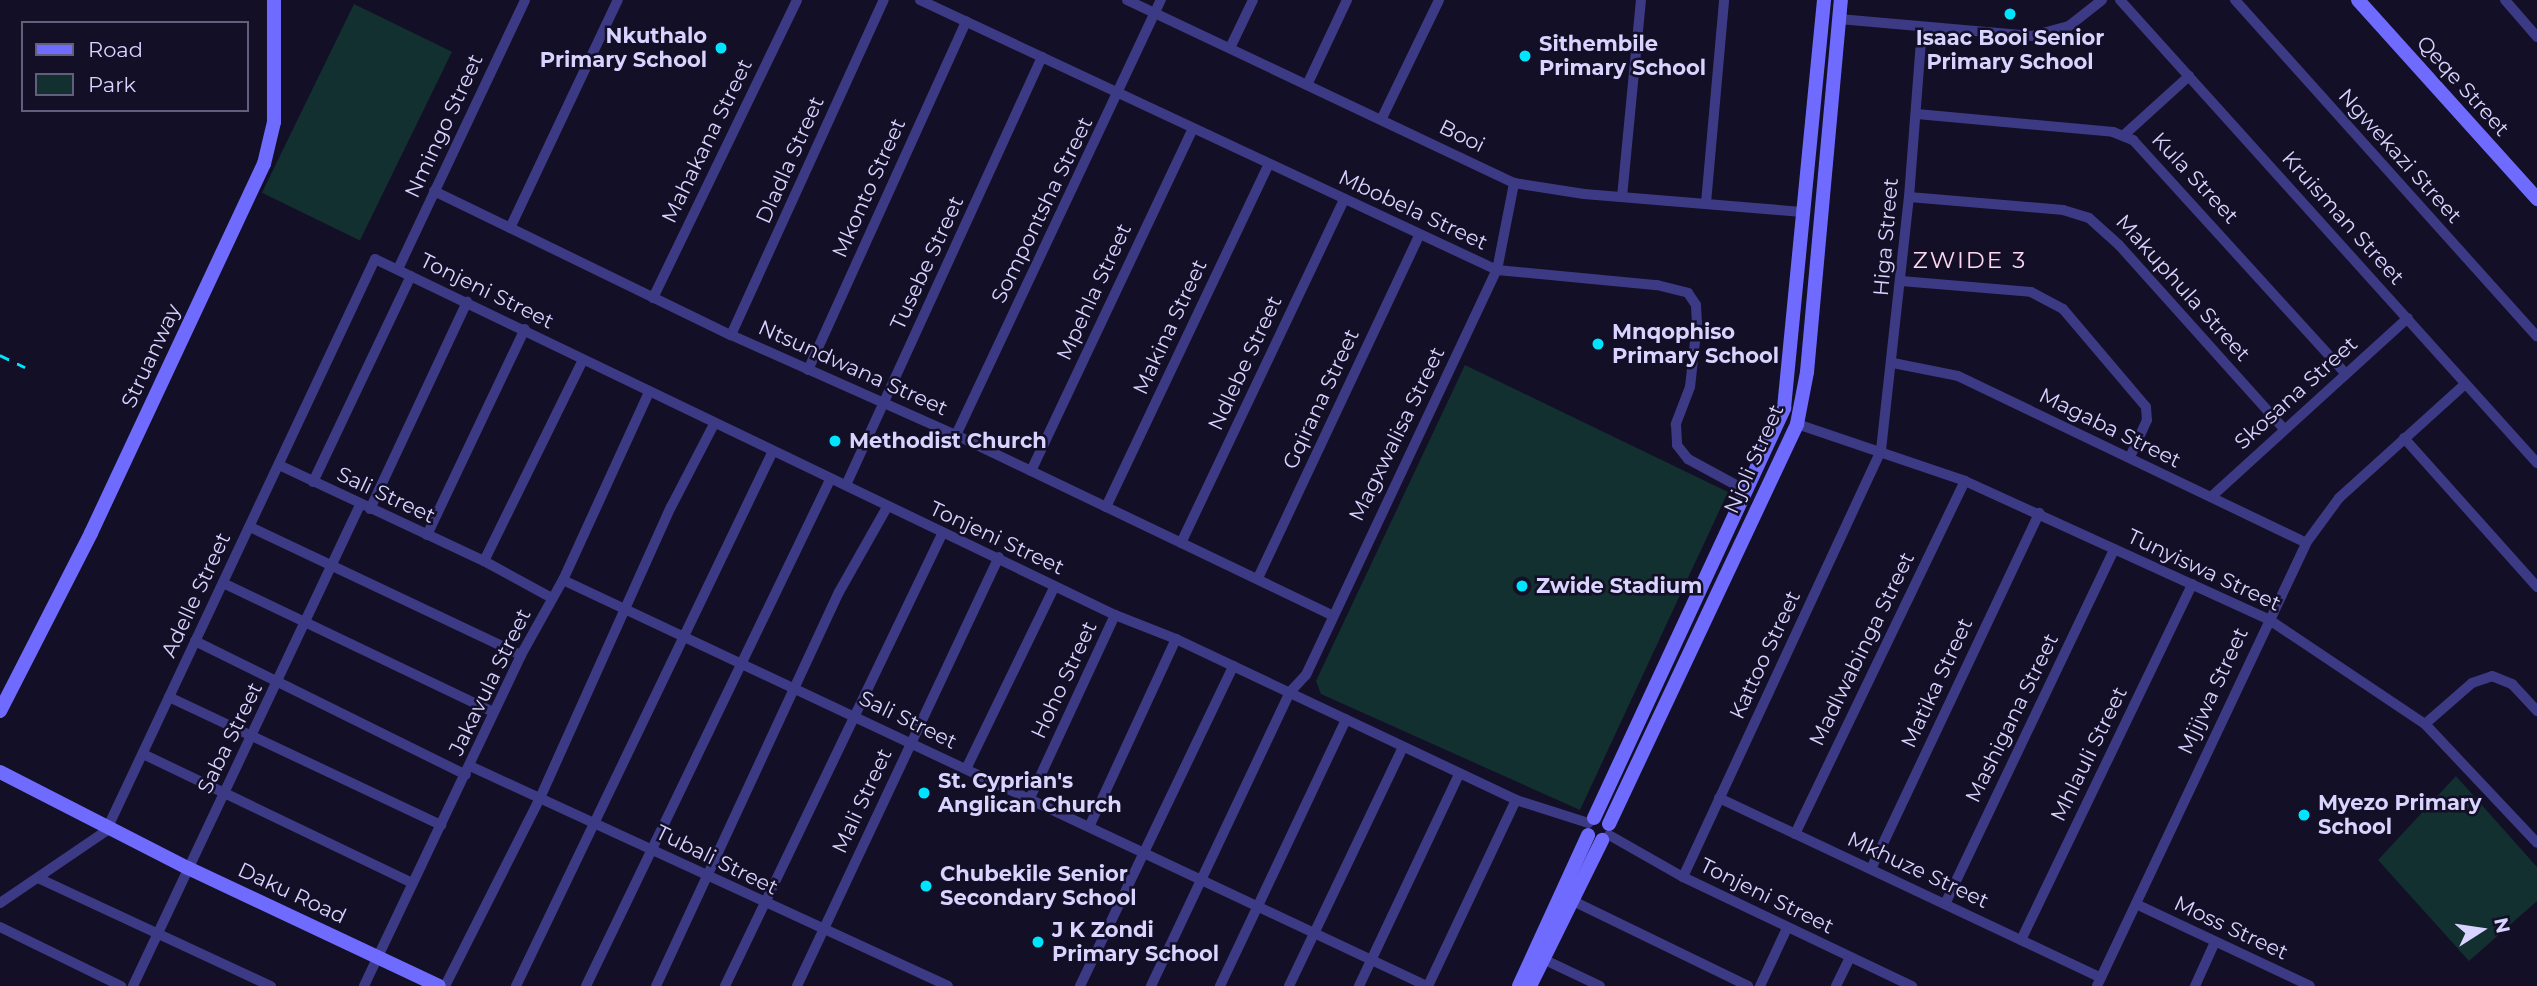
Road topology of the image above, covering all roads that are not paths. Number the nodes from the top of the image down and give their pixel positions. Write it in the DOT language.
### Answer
graph roads {
  1 [pos="274,0"];
  2 [pos="525,0"];
  3 [pos="618,0"];
  4 [pos="797,0"];
  5 [pos="884,0"];
  6 [pos="920,0"];
  7 [pos="1127,0"];
  8 [pos="1161,0"];
  9 [pos="1253,0"];
  10 [pos="1347,0"];
  11 [pos="1439,0"];
  12 [pos="1640,0"];
  13 [pos="1724,0"];
  14 [pos="1824,0"];
  15 [pos="1841,0"];
  16 [pos="2102,0"];
  17 [pos="2120,0"];
  18 [pos="2235,0"];
  19 [pos="2358,0"];
  20 [pos="2505,0"];
  21 [pos="1154,13"];
  22 [pos="1839,19"];
  23 [pos="966,21"];
  24 [pos="1922,28"];
  25 [pos="2537,37"];
  26 [pos="1230,48"];
  27 [pos="1042,57"];
  28 [pos="2189,76"];
  29 [pos="1307,85"];
  30 [pos="1119,93"];
  31 [pos="1916,114"];
  32 [pos="1382,118"];
  33 [pos="1193,128"];
  34 [pos="2124,135"];
  35 [pos="1269,164"];
  36 [pos="1514,183"];
  37 [pos="434,191"];
  38 [pos="1622,197"];
  39 [pos="1909,197"];
  40 [pos="2537,198"];
  41 [pos="1344,200"];
  42 [pos="1706,203"];
  43 [pos="1805,212"];
  44 [pos="510,228"];
  45 [pos="1419,236"];
  46 [pos="375,259"];
  47 [pos="398,269"];
  48 [pos="1497,270"];
  49 [pos="411,276"];
  50 [pos="1901,281"];
  51 [pos="653,298"];
  52 [pos="467,302"];
  53 [pos="2408,318"];
  54 [pos="525,329"];
  55 [pos="731,335"];
  56 [pos="2537,336"];
  57 [pos="583,360"];
  58 [pos="1893,363"];
  59 [pos="808,370"];
  60 [pos="2346,374"];
  61 [pos="2465,384"];
  62 [pos="648,394"];
  63 [pos="883,405"];
  64 [pos="714,424"];
  65 [pos="1797,424"];
  66 [pos="2284,429"];
  67 [pos="956,435"];
  68 [pos="2404,438"];
  69 [pos="1881,450"];
  70 [pos="772,453"];
  71 [pos="2130,457"];
  72 [pos="2537,463"];
  73 [pos="279,465"];
  74 [pos="1031,471"];
  75 [pos="830,480"];
  76 [pos="1965,481"];
  77 [pos="313,482"];
  78 [pos="846,485"];
  79 [pos="1745,491"];
  80 [pos="2211,497"];
  81 [pos="365,507"];
  82 [pos="887,507"];
  83 [pos="1106,507"];
  84 [pos="2039,513"];
  85 [pos="250,527"];
  86 [pos="942,534"];
  87 [pos="427,535"];
  88 [pos="1181,543"];
  89 [pos="2306,543"];
  90 [pos="2114,549"];
  91 [pos="999,557"];
  92 [pos="484,561"];
  93 [pos="331,566"];
  94 [pos="1258,578"];
  95 [pos="563,580"];
  96 [pos="223,583"];
  97 [pos="2192,584"];
  98 [pos="1055,586"];
  99 [pos="2537,587"];
  100 [pos="552,598"];
  101 [pos="626,610"];
  102 [pos="1115,615"];
  103 [pos="1332,615"];
  104 [pos="2268,619"];
  105 [pos="305,623"];
  106 [pos="684,638"];
  107 [pos="1176,639"];
  108 [pos="195,641"];
  109 [pos="521,655"];
  110 [pos="739,662"];
  111 [pos="1233,666"];
  112 [pos="279,680"];
  113 [pos="795,687"];
  114 [pos="1290,692"];
  115 [pos="169,697"];
  116 [pos="0,711"];
  117 [pos="2537,711"];
  118 [pos="494,712"];
  119 [pos="853,715"];
  120 [pos="1346,719"];
  121 [pos="2425,724"];
  122 [pos="252,736"];
  123 [pos="911,743"];
  124 [pos="1403,747"];
  125 [pos="143,754"];
  126 [pos="966,769"];
  127 [pos="468,770"];
  128 [pos="0,772"];
  129 [pos="1460,774"];
  130 [pos="0,781"];
  131 [pos="225,793"];
  132 [pos="540,798"];
  133 [pos="1719,798"];
  134 [pos="1030,799"];
  135 [pos="1516,800"];
  136 [pos="596,824"];
  137 [pos="441,825"];
  138 [pos="1090,825"];
  139 [pos="1590,825"];
  140 [pos="107,828"];
  141 [pos="1607,833"];
  142 [pos="1794,834"];
  143 [pos="2537,843"];
  144 [pos="653,850"];
  145 [pos="1145,851"];
  146 [pos="188,868"];
  147 [pos="1871,869"];
  148 [pos="1683,877"];
  149 [pos="38,878"];
  150 [pos="709,878"];
  151 [pos="1203,878"];
  152 [pos="412,883"];
  153 [pos="1571,900"];
  154 [pos="0,903"];
  155 [pos="1945,904"];
  156 [pos="2136,904"];
  157 [pos="764,905"];
  158 [pos="1260,905"];
  159 [pos="0,927"];
  160 [pos="1787,928"];
  161 [pos="1315,931"];
  162 [pos="158,932"];
  163 [pos="823,932"];
  164 [pos="2021,940"];
  165 [pos="2215,942"];
  166 [pos="378,955"];
  167 [pos="1850,957"];
  168 [pos="1372,958"];
  169 [pos="1543,959"];
  170 [pos="2099,982"];
  171 [pos="1908,985"];
  172 [pos="121,986"];
  173 [pos="132,986"];
  174 [pos="271,986"];
  175 [pos="364,986"];
  176 [pos="439,986"];
  177 [pos="445,986"];
  178 [pos="516,986"];
  179 [pos="586,986"];
  180 [pos="656,986"];
  181 [pos="725,986"];
  182 [pos="797,986"];
  183 [pos="948,986"];
  184 [pos="1080,986"];
  185 [pos="1151,986"];
  186 [pos="1220,986"];
  187 [pos="1289,986"];
  188 [pos="1359,986"];
  189 [pos="1427,986"];
  190 [pos="1519,986"];
  191 [pos="1530,986"];
  192 [pos="1600,986"];
  193 [pos="1748,986"];
  194 [pos="1760,986"];
  195 [pos="1836,986"];
  196 [pos="2194,986"];
  197 [pos="2310,986"];
  1 -- 116 [label="main road, Struanway"];
  2 -- 37 [label="street, Nmingo Street"];
  3 -- 44 [label="street"];
  4 -- 51 [label="street, Mahakana Street"];
  5 -- 55 [label="street, Dladla Street"];
  6 -- 23 [label="street, Mbobela Street"];
  7 -- 21 [label="street, Booi"];
  8 -- 21 [label="street, Sompontsha Street"];
  9 -- 26 [label="street"];
  10 -- 29 [label="street"];
  11 -- 32 [label="street"];
  12 -- 38 [label="street"];
  13 -- 42 [label="street"];
  14 -- 43 [label="main road, Njoli Street"];
  15 -- 22 [label="main road, Njoli Street"];
  16 -- 24 [label="street"];
  17 -- 28 [label="street, Kruisman Street"];
  18 -- 56 [label="street, Ngwekazi Street"];
  19 -- 40 [label="main road, Qeqe Street"];
  20 -- 25 [label="street"];
  21 -- 26 [label="street, Booi"];
  21 -- 30 [label="street, Sompontsha Street"];
  22 -- 24 [label="street"];
  22 -- 65 [label="main road, Njoli Street"];
  23 -- 27 [label="street, Mbobela Street"];
  23 -- 59 [label="street, Mkonto Street"];
  24 -- 31 [label="street, Higa Street"];
  26 -- 29 [label="street, Booi"];
  27 -- 30 [label="street, Mbobela Street"];
  27 -- 63 [label="street, Tusebe Street"];
  28 -- 34 [label="street"];
  28 -- 53 [label="street, Kruisman Street"];
  29 -- 32 [label="street, Booi"];
  30 -- 33 [label="street, Mbobela Street"];
  30 -- 67 [label="street, Sompontsha Street"];
  31 -- 34 [label="street, Kula Street"];
  31 -- 39 [label="street, Higa Street"];
  32 -- 36 [label="street, Booi"];
  33 -- 35 [label="street, Mbobela Street"];
  33 -- 74 [label="street, Mpehla Street"];
  34 -- 60 [label="street, Kula Street"];
  35 -- 41 [label="street, Mbobela Street"];
  35 -- 83 [label="street, Makina Street"];
  36 -- 38 [label="street, Booi"];
  36 -- 48 [label="street, Magxwalisa Street"];
  37 -- 44 [label="street, Ntsundwana Street"];
  37 -- 47 [label="street, Nmingo Street"];
  38 -- 42 [label="street, Booi"];
  39 -- 50 [label="street, Higa Street"];
  39 -- 66 [label="street, Makuphula Street"];
  41 -- 45 [label="street, Mbobela Street"];
  41 -- 88 [label="street, Ndlebe Street"];
  42 -- 43 [label="street, Booi"];
  43 -- 79 [label="main road, Njoli Street"];
  44 -- 51 [label="street, Ntsundwana Street"];
  45 -- 48 [label="street, Mbobela Street"];
  45 -- 94 [label="street, Gqirana Street"];
  46 -- 47 [label="street, Tonjeni Street"];
  46 -- 73 [label="street, Adelle Street"];
  47 -- 49 [label="street, Tonjeni Street"];
  48 -- 79 [label="street, Mbobela Street"];
  48 -- 103 [label="street, Magxwalisa Street"];
  49 -- 52 [label="street, Tonjeni Street"];
  49 -- 77 [label="street"];
  50 -- 58 [label="street, Higa Street"];
  50 -- 71 [label="street"];
  51 -- 55 [label="street, Ntsundwana Street"];
  52 -- 54 [label="street, Tonjeni Street"];
  52 -- 81 [label="street, Saba Street"];
  53 -- 60 [label="street, Skosana Street"];
  53 -- 61 [label="street, Kruisman Street"];
  54 -- 57 [label="street, Tonjeni Street"];
  54 -- 87 [label="street"];
  55 -- 59 [label="street, Ntsundwana Street"];
  57 -- 62 [label="street, Tonjeni Street"];
  57 -- 92 [label="street"];
  58 -- 69 [label="street, Higa Street"];
  58 -- 71 [label="street, Magaba Street"];
  59 -- 63 [label="street, Ntsundwana Street"];
  60 -- 66 [label="street, Skosana Street"];
  61 -- 68 [label="street, Mjijwa Street"];
  61 -- 72 [label="street, Kruisman Street"];
  62 -- 64 [label="street, Tonjeni Street"];
  62 -- 95 [label="street, Jakavula Street"];
  63 -- 67 [label="street, Ntsundwana Street"];
  63 -- 78 [label="street, Tusebe Street"];
  64 -- 70 [label="street, Tonjeni Street"];
  64 -- 101 [label="street"];
  65 -- 69 [label="street, Tunyiswa Street"];
  65 -- 141 [label="main road, Njoli Street"];
  66 -- 80 [label="street, Skosana Street"];
  67 -- 74 [label="street, Ntsundwana Street"];
  68 -- 89 [label="street, Mjijwa Street"];
  68 -- 99 [label="street"];
  69 -- 76 [label="street, Tunyiswa Street"];
  69 -- 133 [label="street, Kattoo Street"];
  70 -- 75 [label="street, Tonjeni Street"];
  70 -- 106 [label="street"];
  71 -- 80 [label="street, Magaba Street"];
  73 -- 77 [label="street, Sali Street"];
  73 -- 85 [label="street, Adelle Street"];
  74 -- 83 [label="street, Ntsundwana Street"];
  75 -- 78 [label="street, Tonjeni Street"];
  75 -- 110 [label="street"];
  76 -- 84 [label="street, Tunyiswa Street"];
  76 -- 142 [label="street, Madlwabinga Street"];
  77 -- 81 [label="street, Sali Street"];
  78 -- 82 [label="street, Tonjeni Street"];
  79 -- 139 [label="main road, Njoli Street"];
  80 -- 89 [label="street, Magaba Street"];
  81 -- 87 [label="street, Sali Street"];
  81 -- 93 [label="street, Saba Street"];
  82 -- 86 [label="street, Tonjeni Street"];
  82 -- 113 [label="street"];
  83 -- 88 [label="street, Ntsundwana Street"];
  84 -- 90 [label="street, Tunyiswa Street"];
  84 -- 147 [label="street, Matika Street"];
  85 -- 93 [label="street"];
  85 -- 96 [label="street, Adelle Street"];
  86 -- 91 [label="street, Tonjeni Street"];
  86 -- 119 [label="street"];
  87 -- 92 [label="street, Sali Street"];
  88 -- 94 [label="street, Ntsundwana Street"];
  89 -- 104 [label="street, Mjijwa Street"];
  90 -- 97 [label="street, Tunyiswa Street"];
  90 -- 155 [label="street, Mashigana Street"];
  91 -- 98 [label="street, Tonjeni Street"];
  91 -- 123 [label="street, Mali Street"];
  92 -- 100 [label="street, Sali Street"];
  93 -- 105 [label="street, Saba Street"];
  93 -- 109 [label="street"];
  94 -- 103 [label="street, Ntsundwana Street"];
  95 -- 100 [label="street, Jakavula Street"];
  95 -- 101 [label="street, Sali Street"];
  96 -- 105 [label="street"];
  96 -- 108 [label="street, Adelle Street"];
  97 -- 104 [label="street, Tunyiswa Street"];
  97 -- 164 [label="street, Mhlauli Street"];
  98 -- 102 [label="street, Tonjeni Street"];
  98 -- 126 [label="street"];
  100 -- 109 [label="street, Jakavula Street"];
  101 -- 106 [label="street, Sali Street"];
  101 -- 132 [label="street"];
  102 -- 107 [label="street, Tonjeni Street"];
  102 -- 134 [label="street, Hoho Street"];
  103 -- 114 [label="street, Magxwalisa Street"];
  104 -- 121 [label="street, Tunyiswa Street"];
  104 -- 156 [label="street, Mjijwa Street"];
  105 -- 112 [label="street, Saba Street"];
  105 -- 118 [label="street"];
  106 -- 110 [label="street, Sali Street"];
  106 -- 136 [label="street"];
  107 -- 111 [label="street, Tonjeni Street"];
  107 -- 138 [label="street"];
  108 -- 112 [label="street, Tubali Street"];
  108 -- 115 [label="street, Adelle Street"];
  109 -- 118 [label="street, Jakavula Street"];
  110 -- 113 [label="street, Sali Street"];
  110 -- 144 [label="street"];
  111 -- 114 [label="street, Tonjeni Street"];
  111 -- 145 [label="street"];
  112 -- 122 [label="street, Saba Street"];
  112 -- 127 [label="street, Tubali Street"];
  113 -- 119 [label="street, Sali Street"];
  113 -- 150 [label="street"];
  114 -- 120 [label="street, Tonjeni Street"];
  114 -- 151 [label="street, Magxwalisa Street"];
  115 -- 122 [label="street"];
  115 -- 125 [label="street, Adelle Street"];
  117 -- 121 [label="street"];
  118 -- 127 [label="street, Jakavula Street"];
  119 -- 123 [label="street, Sali Street"];
  119 -- 157 [label="street"];
  120 -- 124 [label="street, Tonjeni Street"];
  120 -- 158 [label="street"];
  121 -- 143 [label="street, Tunyiswa Street"];
  122 -- 131 [label="street, Saba Street"];
  122 -- 137 [label="street"];
  123 -- 126 [label="street, Sali Street"];
  123 -- 163 [label="street, Mali Street"];
  124 -- 129 [label="street, Tonjeni Street"];
  124 -- 161 [label="street"];
  125 -- 131 [label="street"];
  125 -- 140 [label="street, Adelle Street"];
  126 -- 134 [label="street, Sali Street"];
  127 -- 132 [label="street, Tubali Street"];
  127 -- 137 [label="street, Jakavula Street"];
  128 -- 140 [label="main road, Daku Road"];
  129 -- 135 [label="street, Tonjeni Street"];
  129 -- 168 [label="street"];
  130 -- 140 [label="main road, Daku Road"];
  131 -- 146 [label="street, Saba Street"];
  131 -- 152 [label="street"];
  132 -- 136 [label="street, Tubali Street"];
  132 -- 177 [label="street"];
  133 -- 142 [label="street, Mkhuze Street"];
  133 -- 148 [label="street, Kattoo Street"];
  134 -- 138 [label="street, Sali Street"];
  135 -- 139 [label="street, Tonjeni Street"];
  135 -- 189 [label="street"];
  136 -- 144 [label="street, Tubali Street"];
  136 -- 178 [label="street"];
  137 -- 152 [label="street, Jakavula Street"];
  138 -- 145 [label="street, Sali Street"];
  139 -- 141 [label="main road"];
  139 -- 141 [label="main road"];
  139 -- 190 [label="main road, Njoli Street"];
  140 -- 146 [label="main road, Daku Road"];
  140 -- 149 [label="street, Adelle Street"];
  141 -- 148 [label="street, Tonjeni Street"];
  141 -- 153 [label="main road, Njoli Street"];
  142 -- 147 [label="street, Mkhuze Street"];
  144 -- 150 [label="street, Tubali Street"];
  144 -- 179 [label="street"];
  145 -- 151 [label="street, Sali Street"];
  145 -- 184 [label="street"];
  146 -- 162 [label="street, Saba Street"];
  146 -- 166 [label="main road, Daku Road"];
  147 -- 155 [label="street, Mkhuze Street"];
  148 -- 160 [label="street, Tonjeni Street"];
  149 -- 154 [label="street, Adelle Street"];
  149 -- 162 [label="street"];
  150 -- 157 [label="street, Tubali Street"];
  150 -- 180 [label="street"];
  151 -- 158 [label="street, Sali Street"];
  151 -- 185 [label="street, Magxwalisa Street"];
  152 -- 166 [label="street, Jakavula Street"];
  153 -- 169 [label="main road, Njoli Street"];
  153 -- 193 [label="street"];
  155 -- 164 [label="street, Mkhuze Street"];
  156 -- 165 [label="street, Moss Street"];
  156 -- 170 [label="street, Mjijwa Street"];
  157 -- 163 [label="street, Tubali Street"];
  157 -- 181 [label="street"];
  158 -- 161 [label="street, Sali Street"];
  158 -- 186 [label="street"];
  159 -- 172 [label="street"];
  160 -- 167 [label="street, Tonjeni Street"];
  160 -- 194 [label="street"];
  161 -- 168 [label="street, Sali Street"];
  161 -- 187 [label="street"];
  162 -- 173 [label="street, Saba Street"];
  162 -- 174 [label="street"];
  163 -- 182 [label="street, Mali Street"];
  163 -- 183 [label="street, Tubali Street"];
  164 -- 170 [label="street, Mkhuze Street"];
  165 -- 196 [label="street"];
  165 -- 197 [label="street, Moss Street"];
  166 -- 175 [label="street, Jakavula Street"];
  166 -- 176 [label="main road, Daku Road"];
  167 -- 171 [label="street, Tonjeni Street"];
  167 -- 195 [label="street"];
  168 -- 188 [label="street"];
  168 -- 189 [label="street, Sali Street"];
  169 -- 191 [label="main road, Njoli Street"];
  169 -- 192 [label="street"];
}
